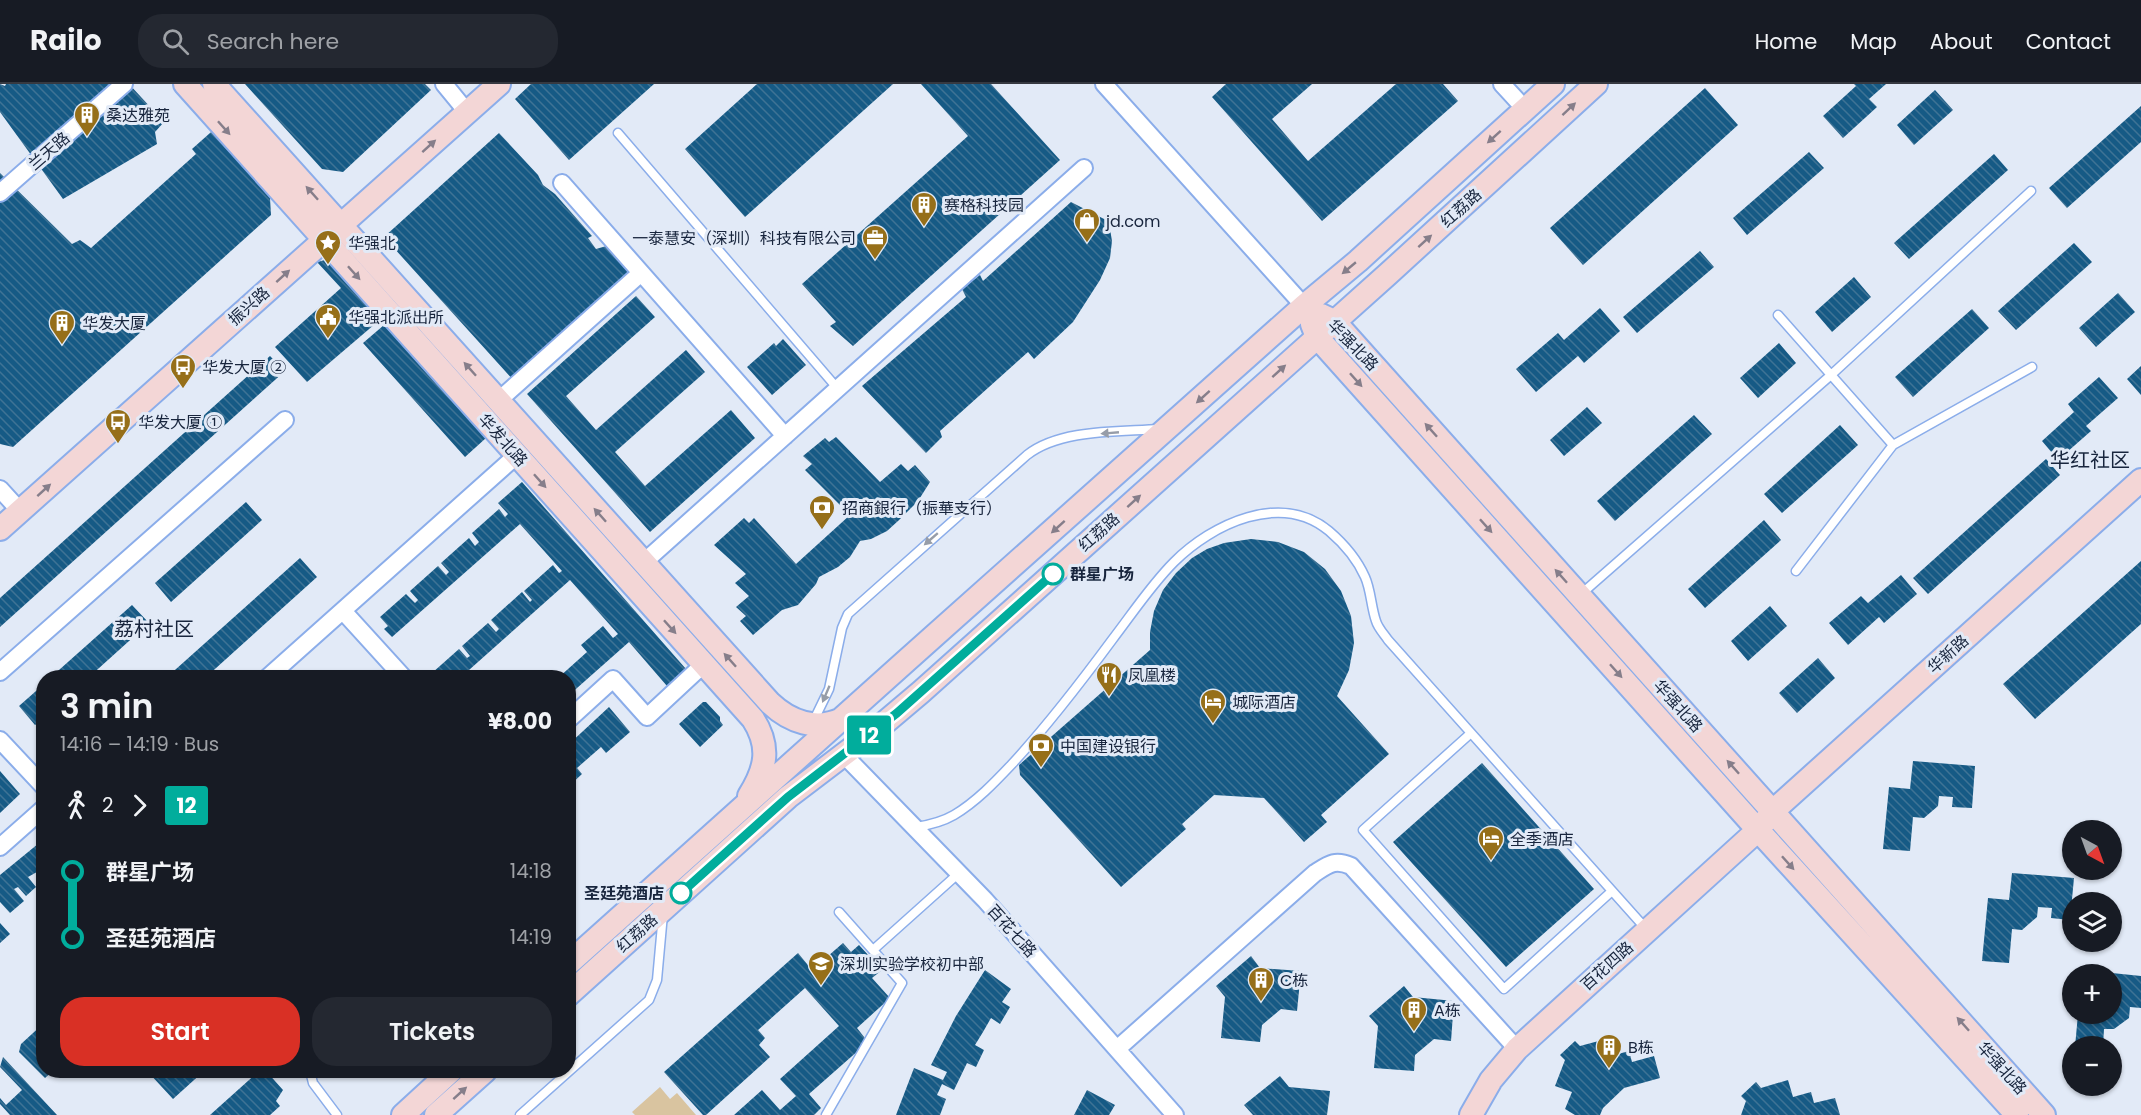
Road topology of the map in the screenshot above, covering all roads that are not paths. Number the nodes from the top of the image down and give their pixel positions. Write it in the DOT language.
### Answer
graph roads {
  1 [pos="124,84"];
  2 [pos="186,84"];
  3 [pos="214,84"];
  4 [pos="444,84"];
  5 [pos="499,84"];
  6 [pos="1104,84"];
  7 [pos="1502,84"];
  8 [pos="1553,84"];
  9 [pos="1596,84"];
  10 [pos="1525,109"];
  11 [pos="467,112"];
  12 [pos="618,133"];
  13 [pos="1084,168"];
  14 [pos="562,183"];
  15 [pos="2031,191"];
  16 [pos="0,194"];
  17 [pos="332,232"];
  18 [pos="641,273"];
  19 [pos="1304,306"];
  20 [pos="1778,315"];
  21 [pos="1334,321"];
  22 [pos="1317,337"];
  23 [pos="2032,367"];
  24 [pos="1831,375"];
  25 [pos="838,388"];
  26 [pos="498,401"];
  27 [pos="285,420"];
  28 [pos="1169,428"];
  29 [pos="785,436"];
  30 [pos="1893,445"];
  31 [pos="517,456"];
  32 [pos="2141,480"];
  33 [pos="0,489"];
  34 [pos="20,511"];
  35 [pos="0,529"];
  36 [pos="643,563"];
  37 [pos="1796,571"];
  38 [pos="1579,596"];
  39 [pos="342,611"];
  40 [pos="704,664"];
  41 [pos="276,670"];
  42 [pos="397,670"];
  43 [pos="0,672"];
  44 [pos="576,713"];
  45 [pos="846,716"];
  46 [pos="811,725"];
  47 [pos="1471,732"];
  48 [pos="0,740"];
  49 [pos="843,754"];
  50 [pos="786,769"];
  51 [pos="36,778"];
  52 [pos="1773,811"];
  53 [pos="737,812"];
  54 [pos="36,815"];
  55 [pos="915,827"];
  56 [pos="1758,830"];
  57 [pos="0,847"];
  58 [pos="959,873"];
  59 [pos="1612,891"];
  60 [pos="663,909"];
  61 [pos="838,912"];
  62 [pos="1647,930"];
  63 [pos="873,950"];
  64 [pos="576,957"];
  65 [pos="576,988"];
  66 [pos="1117,1049"];
  67 [pos="1517,1049"];
  68 [pos="576,1065"];
  69 [pos="311,1078"];
  70 [pos="441,1078"];
  71 [pos="476,1078"];
  72 [pos="562,1078"];
  73 [pos="337,1115"];
  74 [pos="403,1115"];
  75 [pos="436,1115"];
  76 [pos="520,1115"];
  77 [pos="826,1115"];
  78 [pos="1175,1115"];
  79 [pos="1471,1115"];
  80 [pos="2017,1115"];
  81 [pos="2044,1115"];
  1 -- 16 [label="street, 兰天路"];
  2 -- 17 [label="main road, 华发北路, one-way"];
  17 -- 3 [label="main road, 华发北路, one-way"];
  4 -- 11 [label="street"];
  5 -- 11 [label="main road, 振兴路"];
  6 -- 19 [label="street, 华强北路"];
  7 -- 10 [label="street"];
  8 -- 10 [label="main road, 红荔路"];
  21 -- 9 [label="main road, 红荔路, one-way"];
  10 -- 19 [label="main road, 红荔路, one-way"];
  17 -- 11 [label="main road, 振兴路, one-way"];
  12 -- 25 [label="lane"];
  13 -- 25 [label="street"];
  14 -- 18 [label="street"];
  15 -- 24 [label="lane"];
  26 -- 17 [label="main road, 华发北路, one-way"];
  17 -- 31 [label="main road, 华发北路, one-way"];
  34 -- 17 [label="main road, 振兴路, one-way"];
  18 -- 26 [label="street"];
  18 -- 29 [label="street"];
  19 -- 21 [label="main road, 华强北路"];
  19 -- 22 [label="main road, 华强北路"];
  19 -- 28 [label="main road, 红荔路, one-way"];
  20 -- 24 [label="lane"];
  21 -- 22 [label="main road, 红荔路"];
  38 -- 21 [label="main road, 华强北路, one-way"];
  49 -- 22 [label="main road, 红荔路, one-way"];
  22 -- 56 [label="main road, 华强北路, one-way"];
  23 -- 30 [label="lane"];
  24 -- 30 [label="lane"];
  24 -- 38 [label="lane"];
  25 -- 29 [label="street"];
  36 -- 26 [label="main road, 华发北路, one-way"];
  27 -- 43 [label="street"];
  28 -- 45 [label="main road, 红荔路, one-way"];
  28 -- 46 [label="lane, one-way"];
  29 -- 36 [label="street"];
  30 -- 37 [label="lane"];
  31 -- 39 [label="street"];
  31 -- 40 [label="main road, 华发北路, one-way"];
  32 -- 52 [label="main road, 华新路"];
  33 -- 34 [label="street"];
  34 -- 35 [label="main road, 振兴路"];
  46 -- 36 [label="main road, 华发北路, one-way"];
  52 -- 38 [label="main road, 华强北路, one-way"];
  39 -- 41 [label="street"];
  39 -- 42 [label="street"];
  40 -- 44 [label="street"];
  40 -- 53 [label="main road, 华发北路"];
  45 -- 46 [label="main road"];
  45 -- 50 [label="main road, 红荔路"];
  46 -- 50 [label="lane"];
  47 -- 55 [label="lane"];
  47 -- 59 [label="lane"];
  47 -- 59 [label="lane"];
  48 -- 51 [label="street"];
  49 -- 55 [label="street, 百花七路"];
  49 -- 60 [label="main road, 红荔路"];
  50 -- 53 [label="main road, 红荔路"];
  52 -- 56 [label="main road, 华新路"];
  81 -- 52 [label="main road, 华强北路, one-way"];
  53 -- 64 [label="main road, 红荔路"];
  54 -- 57 [label="street"];
  55 -- 58 [label="street, 百花七路"];
  56 -- 62 [label="main road, 百花四路"];
  56 -- 80 [label="main road, 华强北路, one-way"];
  58 -- 63 [label="lane"];
  58 -- 66 [label="street, 百花七路"];
  59 -- 62 [label="lane"];
  60 -- 65 [label="main road, 红荔路"];
  60 -- 68 [label="lane"];
  61 -- 63 [label="lane"];
  62 -- 67 [label="main road, 百花四路"];
  63 -- 77 [label="lane"];
  66 -- 67 [label="street"];
  66 -- 78 [label="street, 百花七路"];
  67 -- 79 [label="main road, 百花四路"];
  69 -- 73 [label="lane"];
  70 -- 74 [label="main road"];
  75 -- 71 [label="main road, one-way"];
  72 -- 76 [label="lane"];
}
